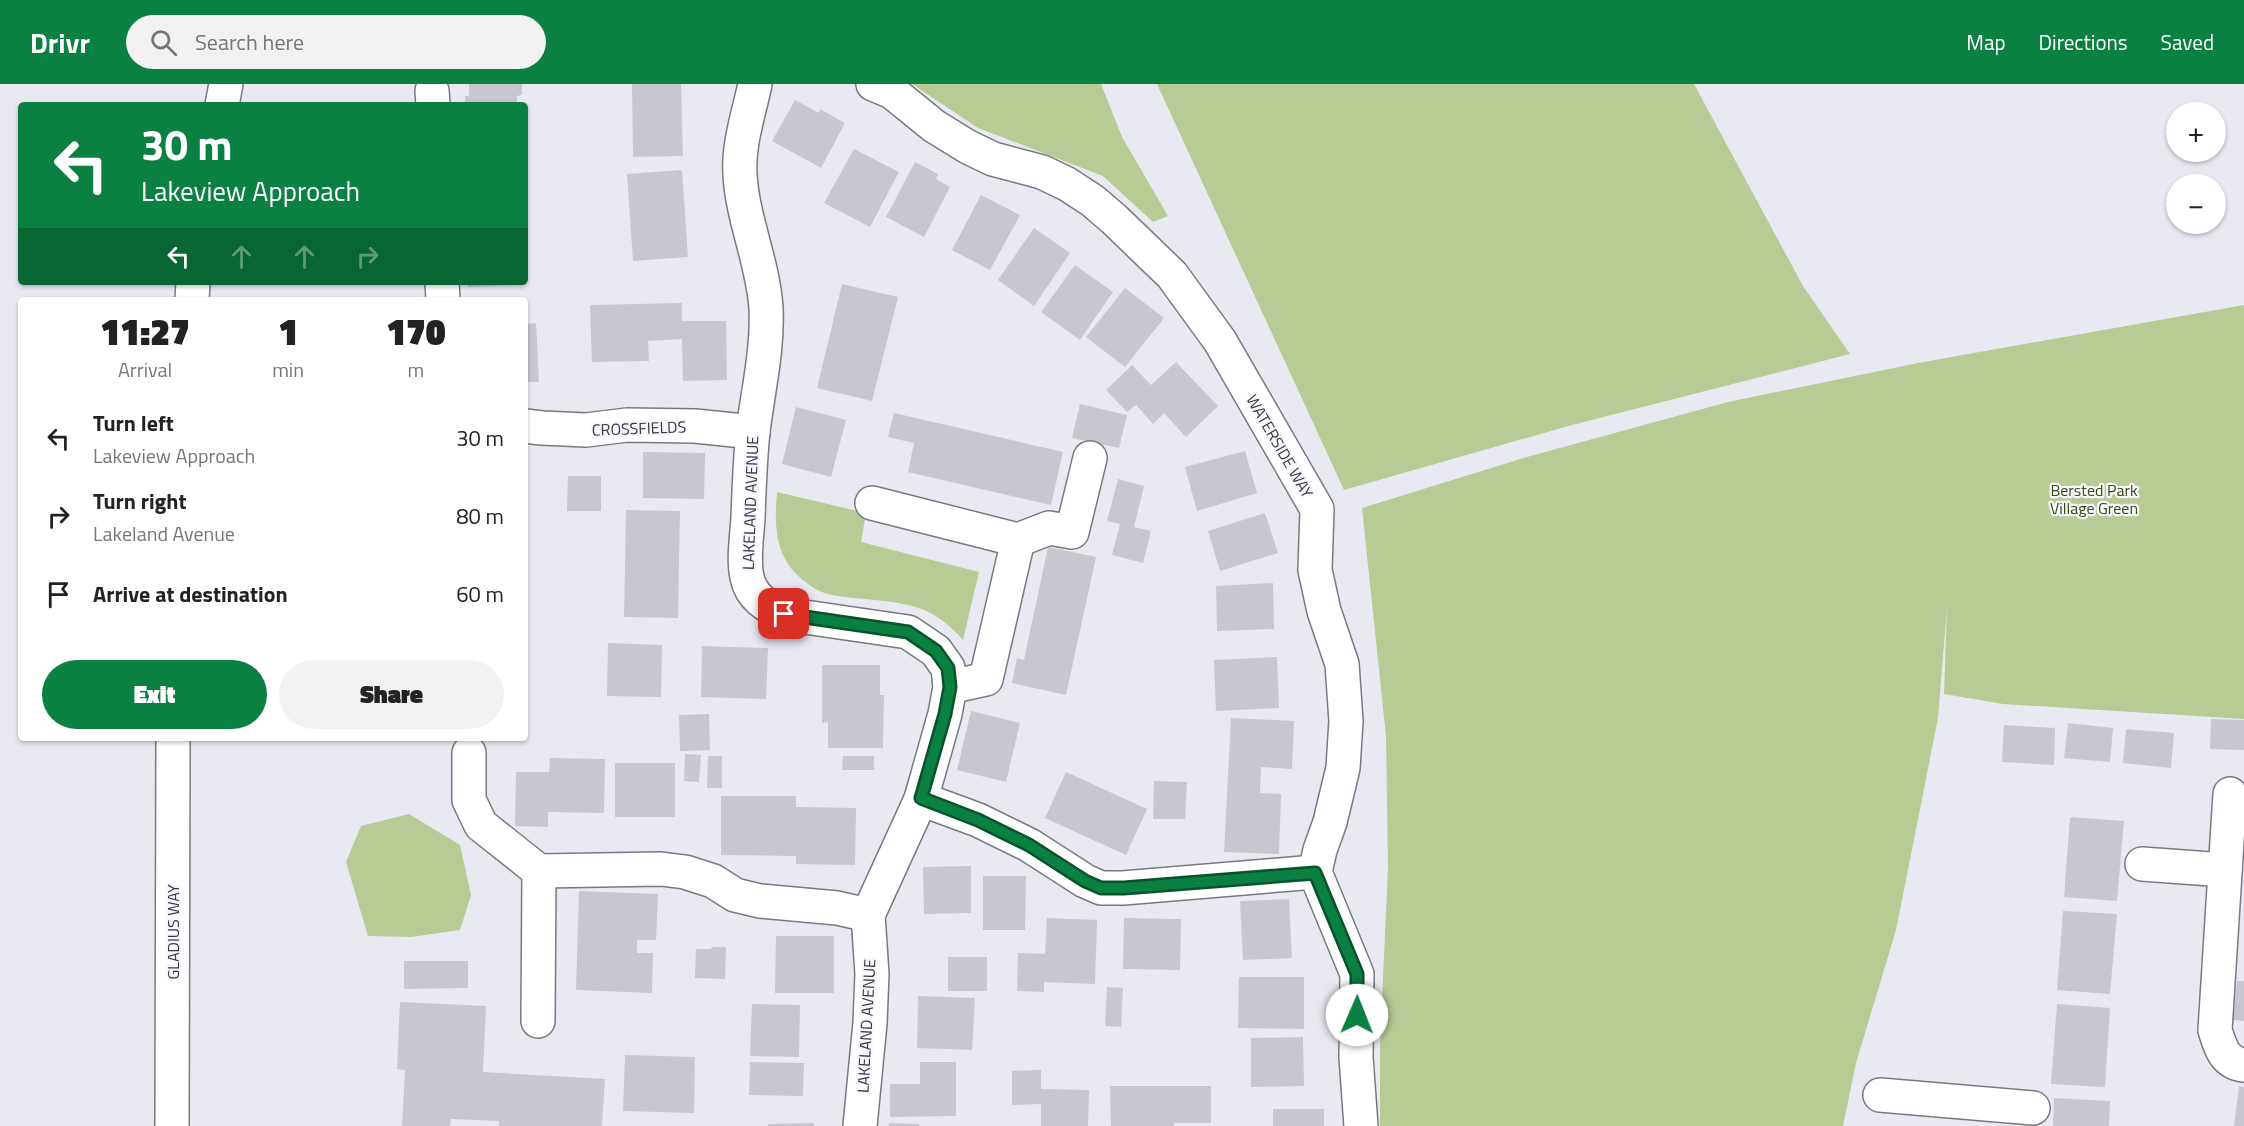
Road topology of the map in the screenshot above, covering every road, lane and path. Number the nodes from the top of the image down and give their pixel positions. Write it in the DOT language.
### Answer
graph roads {
  1 [pos="226,84"];
  2 [pos="755,84"];
  3 [pos="873,84"];
  4 [pos="223,102"];
  5 [pos="528,426"];
  6 [pos="753,432"];
  7 [pos="1090,458"];
  8 [pos="872,503"];
  9 [pos="1018,540"];
  10 [pos="950,687"];
  11 [pos="173,741"];
  12 [pos="469,753"];
  13 [pos="2230,794"];
  14 [pos="921,798"];
  15 [pos="2142,864"];
  16 [pos="2225,870"];
  17 [pos="539,871"];
  18 [pos="1315,873"];
  19 [pos="868,915"];
  20 [pos="538,1020"];
  21 [pos="2244,1065"];
  22 [pos="1880,1095"];
  23 [pos="2033,1108"];
  24 [pos="1951,1114"];
  25 [pos="172,1126"];
  26 [pos="860,1126"];
  27 [pos="1361,1126"];
  1 -- 4 [label="main road"];
  2 -- 6 [label="main road, LAKELAND AVENUE"];
  3 -- 18 [label="main road, WATERSIDE WAY"];
  5 -- 6 [label="main road, CROSSFIELDS"];
  6 -- 10 [label="main road, LAKELAND AVENUE"];
  7 -- 9 [label="main road"];
  8 -- 9 [label="main road"];
  9 -- 10 [label="main road"];
  10 -- 14 [label="main road, LAKELAND AVENUE"];
  11 -- 25 [label="main road, GLADIUS WAY"];
  12 -- 17 [label="main road"];
  13 -- 16 [label="main road"];
  14 -- 18 [label="main road"];
  14 -- 19 [label="main road, LAKELAND AVENUE"];
  15 -- 16 [label="main road"];
  16 -- 21 [label="main road"];
  17 -- 19 [label="main road"];
  17 -- 20 [label="main road"];
  18 -- 27 [label="main road"];
  19 -- 26 [label="main road, LAKELAND AVENUE"];
  22 -- 24 [label="main road"];
  23 -- 24 [label="main road"];
}
